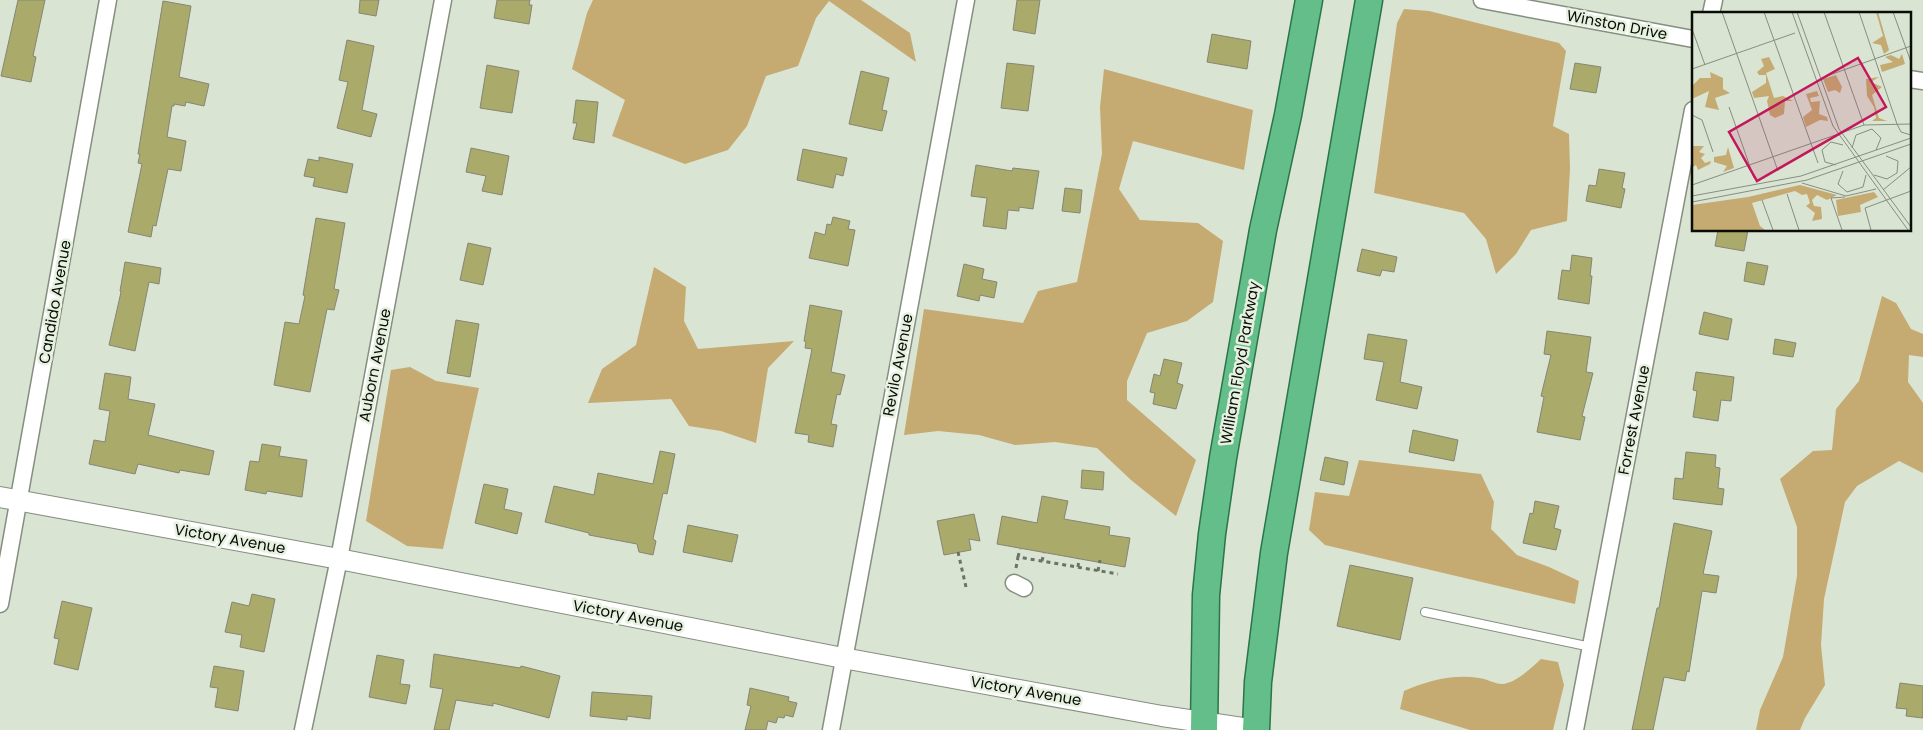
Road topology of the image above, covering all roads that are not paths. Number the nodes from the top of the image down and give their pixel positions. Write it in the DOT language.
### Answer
graph roads {
  1 [pos="108,0"];
  2 [pos="443,0"];
  3 [pos="966,0"];
  4 [pos="1309,0"];
  5 [pos="1368,0"];
  6 [pos="1482,0"];
  7 [pos="1692,40"];
  8 [pos="1910,79"];
  9 [pos="1923,81"];
  10 [pos="1692,115"];
  11 [pos="0,497"];
  12 [pos="20,500"];
  13 [pos="339,560"];
  14 [pos="0,604"];
  15 [pos="1425,612"];
  16 [pos="1591,647"];
  17 [pos="843,658"];
  18 [pos="1203,726"];
  19 [pos="303,730"];
  20 [pos="831,730"];
  21 [pos="1256,730"];
  22 [pos="1575,730"];
  1 -- 12 [label="street, Candido Avenue"];
  2 -- 13 [label="street, Auborn Avenue"];
  3 -- 17 [label="street, Revilo Avenue"];
  4 -- 18 [label="highway, William Floyd Parkway"];
  5 -- 21 [label="highway"];
  6 -- 7 [label="street, Winston Drive"];
  8 -- 9 [label="street"];
  10 -- 16 [label="street, Forrest Avenue"];
  11 -- 12 [label="street, Victory Avenue"];
  12 -- 13 [label="street, Victory Avenue"];
  12 -- 14 [label="street, Candido Avenue"];
  13 -- 17 [label="street, Victory Avenue"];
  13 -- 19 [label="street, Auborn Avenue"];
  15 -- 16 [label="lane"];
  16 -- 22 [label="street, Forrest Avenue"];
  17 -- 18 [label="street, Victory Avenue"];
  17 -- 20 [label="street, Revilo Avenue"];
  18 -- 21 [label="street, Victory Avenue"];
}
